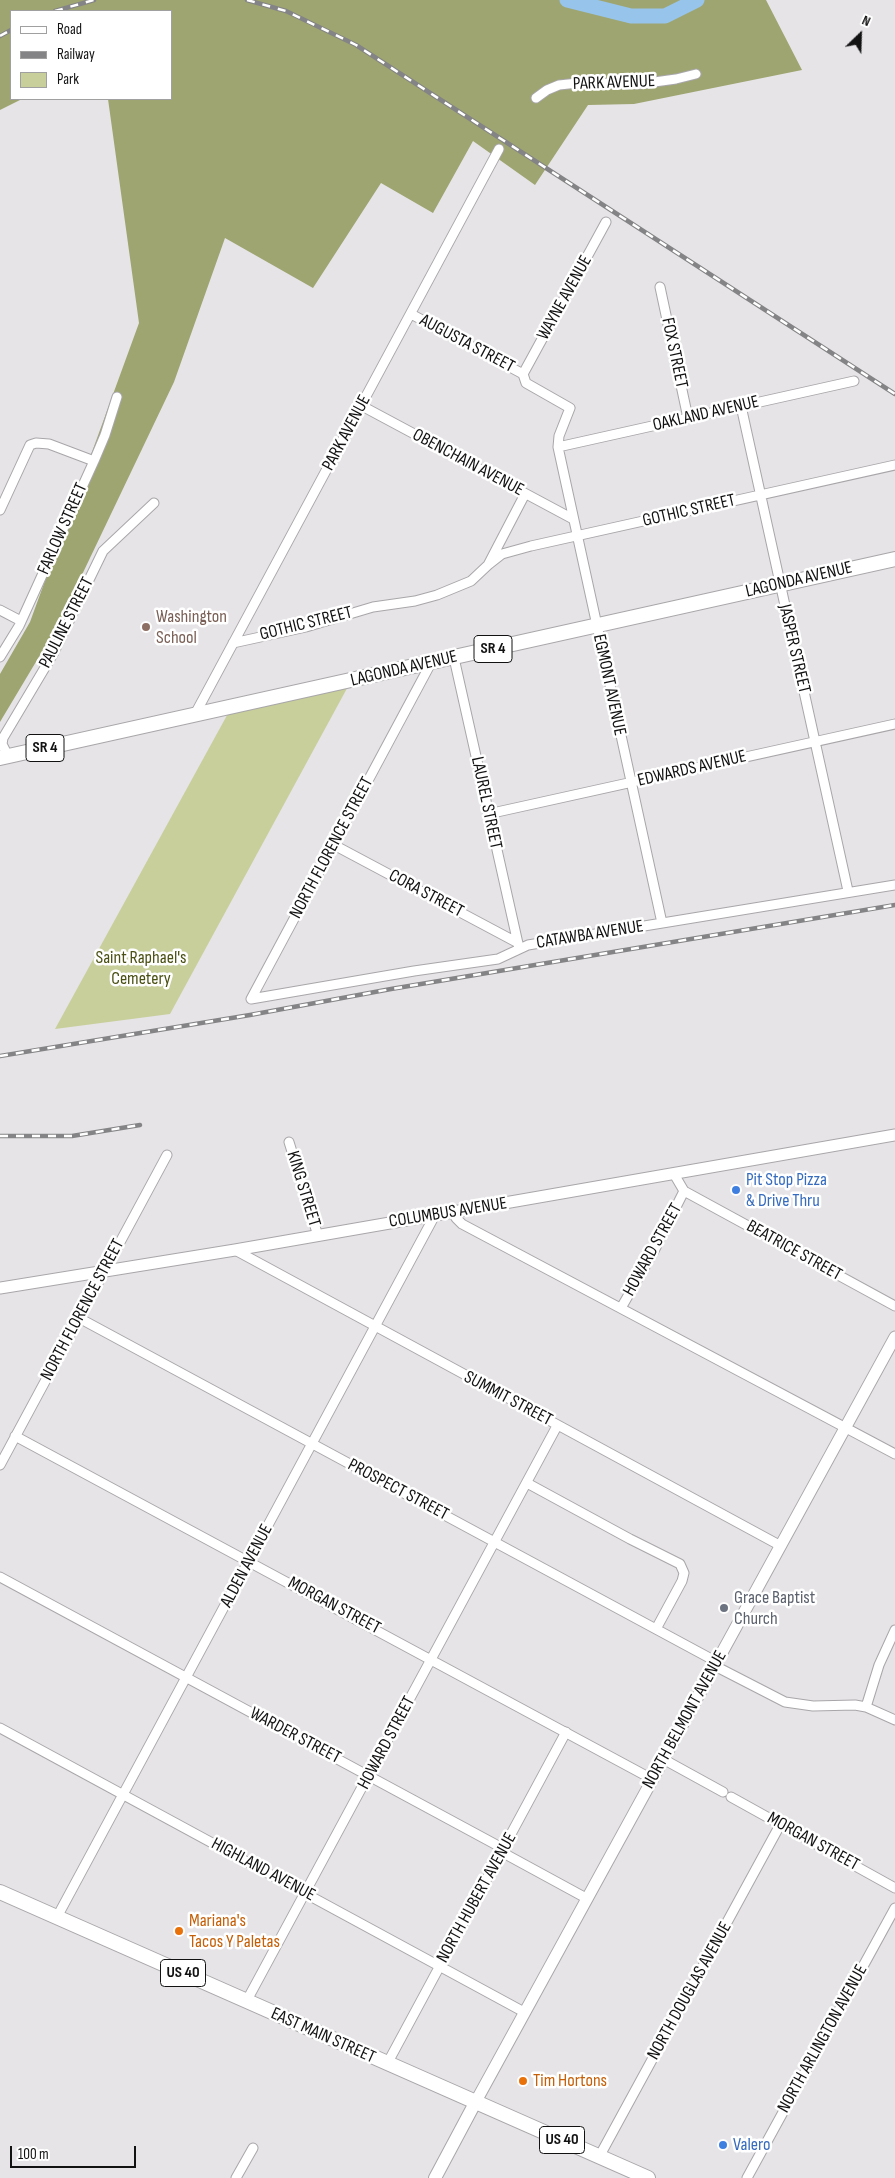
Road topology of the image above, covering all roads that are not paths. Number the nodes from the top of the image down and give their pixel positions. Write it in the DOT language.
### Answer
graph roads {
  1 [pos="696,74"];
  2 [pos="536,98"];
  3 [pos="499,150"];
  4 [pos="606,222"];
  5 [pos="660,287"];
  6 [pos="411,314"];
  7 [pos="523,374"];
  8 [pos="854,381"];
  9 [pos="117,397"];
  10 [pos="362,406"];
  11 [pos="741,406"];
  12 [pos="688,418"];
  13 [pos="558,447"];
  14 [pos="94,461"];
  15 [pos="895,465"];
  16 [pos="525,494"];
  17 [pos="760,494"];
  18 [pos="154,503"];
  19 [pos="0,510"];
  20 [pos="573,519"];
  21 [pos="577,536"];
  22 [pos="895,559"];
  23 [pos="488,566"];
  24 [pos="780,585"];
  25 [pos="0,610"];
  26 [pos="21,621"];
  27 [pos="596,626"];
  28 [pos="234,643"];
  29 [pos="0,657"];
  30 [pos="454,658"];
  31 [pos="431,663"];
  32 [pos="194,716"];
  33 [pos="895,724"];
  34 [pos="815,742"];
  35 [pos="4,757"];
  36 [pos="631,783"];
  37 [pos="488,814"];
  38 [pos="334,845"];
  39 [pos="895,885"];
  40 [pos="848,892"];
  41 [pos="662,923"];
  42 [pos="518,946"];
  43 [pos="288,993"];
  44 [pos="895,1136"];
  45 [pos="289,1142"];
  46 [pos="167,1155"];
  47 [pos="674,1174"];
  48 [pos="684,1191"];
  49 [pos="453,1212"];
  50 [pos="436,1215"];
  51 [pos="318,1236"];
  52 [pos="235,1250"];
  53 [pos="104,1271"];
  54 [pos="0,1288"];
  55 [pos="895,1306"];
  56 [pos="621,1308"];
  57 [pos="78,1318"];
  58 [pos="375,1327"];
  59 [pos="895,1337"];
  60 [pos="558,1426"];
  61 [pos="845,1429"];
  62 [pos="15,1436"];
  63 [pos="312,1444"];
  64 [pos="895,1454"];
  65 [pos="0,1464"];
  66 [pos="527,1483"];
  67 [pos="495,1542"];
  68 [pos="781,1546"];
  69 [pos="249,1561"];
  70 [pos="0,1577"];
  71 [pos="656,1629"];
  72 [pos="895,1630"];
  73 [pos="432,1659"];
  74 [pos="717,1665"];
  75 [pos="186,1677"];
  76 [pos="866,1707"];
  77 [pos="895,1720"];
  78 [pos="0,1728"];
  79 [pos="566,1732"];
  80 [pos="663,1759"];
  81 [pos="369,1776"];
  82 [pos="652,1778"];
  83 [pos="123,1794"];
  84 [pos="780,1825"];
  85 [pos="504,1849"];
  86 [pos="895,1888"];
  87 [pos="0,1892"];
  88 [pos="306,1893"];
  89 [pos="586,1898"];
  90 [pos="895,1908"];
  91 [pos="57,1917"];
  92 [pos="440,1966"];
  93 [pos="246,2002"];
  94 [pos="524,2012"];
  95 [pos="387,2064"];
  96 [pos="476,2103"];
  97 [pos="252,2148"];
  98 [pos="599,2157"];
  99 [pos="236,2178"];
  100 [pos="435,2178"];
  101 [pos="648,2178"];
  102 [pos="747,2178"];
  1 -- 2 [label="street, PARK AVENUE"];
  3 -- 6 [label="street, PARK AVENUE"];
  4 -- 7 [label="street, WAYNE AVENUE"];
  5 -- 12 [label="street, FOX STREET"];
  6 -- 7 [label="street, AUGUSTA STREET"];
  6 -- 10 [label="street, PARK AVENUE"];
  7 -- 13 [label="street, AUGUSTA STREET"];
  8 -- 11 [label="street, OAKLAND AVENUE"];
  9 -- 14 [label="street, FARLOW STREET"];
  10 -- 16 [label="street, OBENCHAIN AVENUE"];
  10 -- 28 [label="street, PARK AVENUE"];
  11 -- 12 [label="street, OAKLAND AVENUE"];
  11 -- 17 [label="street, JASPER STREET"];
  12 -- 13 [label="street, OAKLAND AVENUE"];
  13 -- 20 [label="street, EGMONT AVENUE"];
  14 -- 19 [label="street"];
  14 -- 26 [label="street, FARLOW STREET"];
  15 -- 17 [label="street, GOTHIC STREET"];
  16 -- 20 [label="street, OBENCHAIN AVENUE"];
  16 -- 23 [label="street, GOTHIC STREET"];
  17 -- 21 [label="street, GOTHIC STREET"];
  17 -- 24 [label="street, JASPER STREET"];
  18 -- 35 [label="street, PAULINE STREET"];
  20 -- 21 [label="street, EGMONT AVENUE"];
  21 -- 23 [label="street, GOTHIC STREET"];
  21 -- 27 [label="street, EGMONT AVENUE"];
  22 -- 24 [label="main road, LAGONDA AVENUE / SR 4"];
  23 -- 28 [label="street, GOTHIC STREET"];
  24 -- 27 [label="main road, LAGONDA AVENUE / SR 4"];
  24 -- 34 [label="street, JASPER STREET"];
  25 -- 26 [label="street"];
  26 -- 29 [label="street, FARLOW STREET"];
  27 -- 30 [label="main road, LAGONDA AVENUE / SR 4"];
  27 -- 36 [label="street, EGMONT AVENUE"];
  28 -- 32 [label="street, PARK AVENUE"];
  30 -- 31 [label="main road, LAGONDA AVENUE / SR 4"];
  30 -- 37 [label="street, LAUREL STREET"];
  31 -- 32 [label="main road, LAGONDA AVENUE / SR 4"];
  31 -- 38 [label="street, NORTH FLORENCE STREET"];
  32 -- 35 [label="main road, LAGONDA AVENUE / SR 4"];
  33 -- 34 [label="street, EDWARDS AVENUE"];
  34 -- 36 [label="street, EDWARDS AVENUE"];
  34 -- 40 [label="street, JASPER STREET"];
  36 -- 37 [label="street, EDWARDS AVENUE"];
  36 -- 41 [label="street, EGMONT AVENUE"];
  37 -- 42 [label="street, LAUREL STREET"];
  38 -- 42 [label="street, CORA STREET"];
  38 -- 43 [label="street, NORTH FLORENCE STREET"];
  39 -- 40 [label="street, CATAWBA AVENUE"];
  40 -- 41 [label="street, CATAWBA AVENUE"];
  41 -- 42 [label="street, CATAWBA AVENUE"];
  42 -- 43 [label="street, CATAWBA AVENUE"];
  44 -- 47 [label="street, COLUMBUS AVENUE"];
  45 -- 51 [label="street, KING STREET"];
  46 -- 53 [label="street, NORTH FLORENCE STREET"];
  47 -- 48 [label="street"];
  47 -- 49 [label="street, COLUMBUS AVENUE"];
  48 -- 55 [label="street, BEATRICE STREET"];
  48 -- 56 [label="street, HOWARD STREET"];
  49 -- 50 [label="street, COLUMBUS AVENUE"];
  49 -- 56 [label="street"];
  50 -- 51 [label="street, COLUMBUS AVENUE"];
  50 -- 58 [label="street, ALDEN AVENUE"];
  51 -- 52 [label="street, COLUMBUS AVENUE"];
  52 -- 53 [label="street, COLUMBUS AVENUE"];
  52 -- 58 [label="street, SUMMIT STREET"];
  53 -- 54 [label="street, COLUMBUS AVENUE"];
  53 -- 57 [label="street, NORTH FLORENCE STREET"];
  56 -- 61 [label="street"];
  57 -- 62 [label="street, NORTH FLORENCE STREET"];
  57 -- 63 [label="street, PROSPECT STREET"];
  58 -- 60 [label="street, SUMMIT STREET"];
  58 -- 63 [label="street, ALDEN AVENUE"];
  59 -- 61 [label="street, NORTH BELMONT AVENUE"];
  60 -- 66 [label="street, HOWARD STREET"];
  60 -- 68 [label="street, SUMMIT STREET"];
  61 -- 64 [label="street"];
  61 -- 68 [label="street, NORTH BELMONT AVENUE"];
  62 -- 65 [label="street, NORTH FLORENCE STREET"];
  62 -- 69 [label="street, MORGAN STREET"];
  63 -- 67 [label="street, PROSPECT STREET"];
  63 -- 69 [label="street, ALDEN AVENUE"];
  66 -- 67 [label="street, HOWARD STREET"];
  66 -- 71 [label="street"];
  67 -- 71 [label="street, PROSPECT STREET"];
  67 -- 73 [label="street, HOWARD STREET"];
  68 -- 74 [label="street, NORTH BELMONT AVENUE"];
  69 -- 73 [label="street, MORGAN STREET"];
  69 -- 75 [label="street, ALDEN AVENUE"];
  70 -- 75 [label="street, WARDER STREET"];
  71 -- 74 [label="street, PROSPECT STREET"];
  72 -- 76 [label="street"];
  73 -- 79 [label="street, MORGAN STREET"];
  73 -- 81 [label="street, HOWARD STREET"];
  74 -- 76 [label="street, PROSPECT STREET"];
  74 -- 80 [label="street, NORTH BELMONT AVENUE"];
  75 -- 81 [label="street, WARDER STREET"];
  75 -- 83 [label="street, ALDEN AVENUE"];
  76 -- 77 [label="street"];
  78 -- 83 [label="street, HIGHLAND AVENUE"];
  79 -- 82 [label="street, MORGAN STREET"];
  79 -- 85 [label="street, NORTH HUBERT AVENUE"];
  80 -- 82 [label="street, NORTH BELMONT AVENUE"];
  80 -- 84 [label="street, MORGAN STREET"];
  81 -- 85 [label="street, WARDER STREET"];
  81 -- 88 [label="street, HOWARD STREET"];
  82 -- 89 [label="street, NORTH BELMONT AVENUE"];
  83 -- 88 [label="street, HIGHLAND AVENUE"];
  83 -- 91 [label="street, ALDEN AVENUE"];
  84 -- 86 [label="street, MORGAN STREET"];
  84 -- 98 [label="street, NORTH DOUGLAS AVENUE"];
  85 -- 89 [label="street, WARDER STREET"];
  85 -- 92 [label="street, NORTH HUBERT AVENUE"];
  87 -- 91 [label="main road, EAST MAIN STREET / US 40"];
  88 -- 92 [label="street, HIGHLAND AVENUE"];
  88 -- 93 [label="street, HOWARD STREET"];
  89 -- 94 [label="street, NORTH BELMONT AVENUE"];
  90 -- 102 [label="street, NORTH ARLINGTON AVENUE"];
  91 -- 93 [label="main road, EAST MAIN STREET / US 40"];
  92 -- 94 [label="street, HIGHLAND AVENUE"];
  92 -- 95 [label="street, NORTH HUBERT AVENUE"];
  93 -- 95 [label="main road, EAST MAIN STREET / US 40"];
  94 -- 96 [label="street, NORTH BELMONT AVENUE"];
  95 -- 96 [label="main road, EAST MAIN STREET / US 40"];
  96 -- 98 [label="main road, EAST MAIN STREET / US 40"];
  96 -- 100 [label="main road"];
  97 -- 99 [label="street"];
  98 -- 101 [label="main road, EAST MAIN STREET / US 40"];
}
